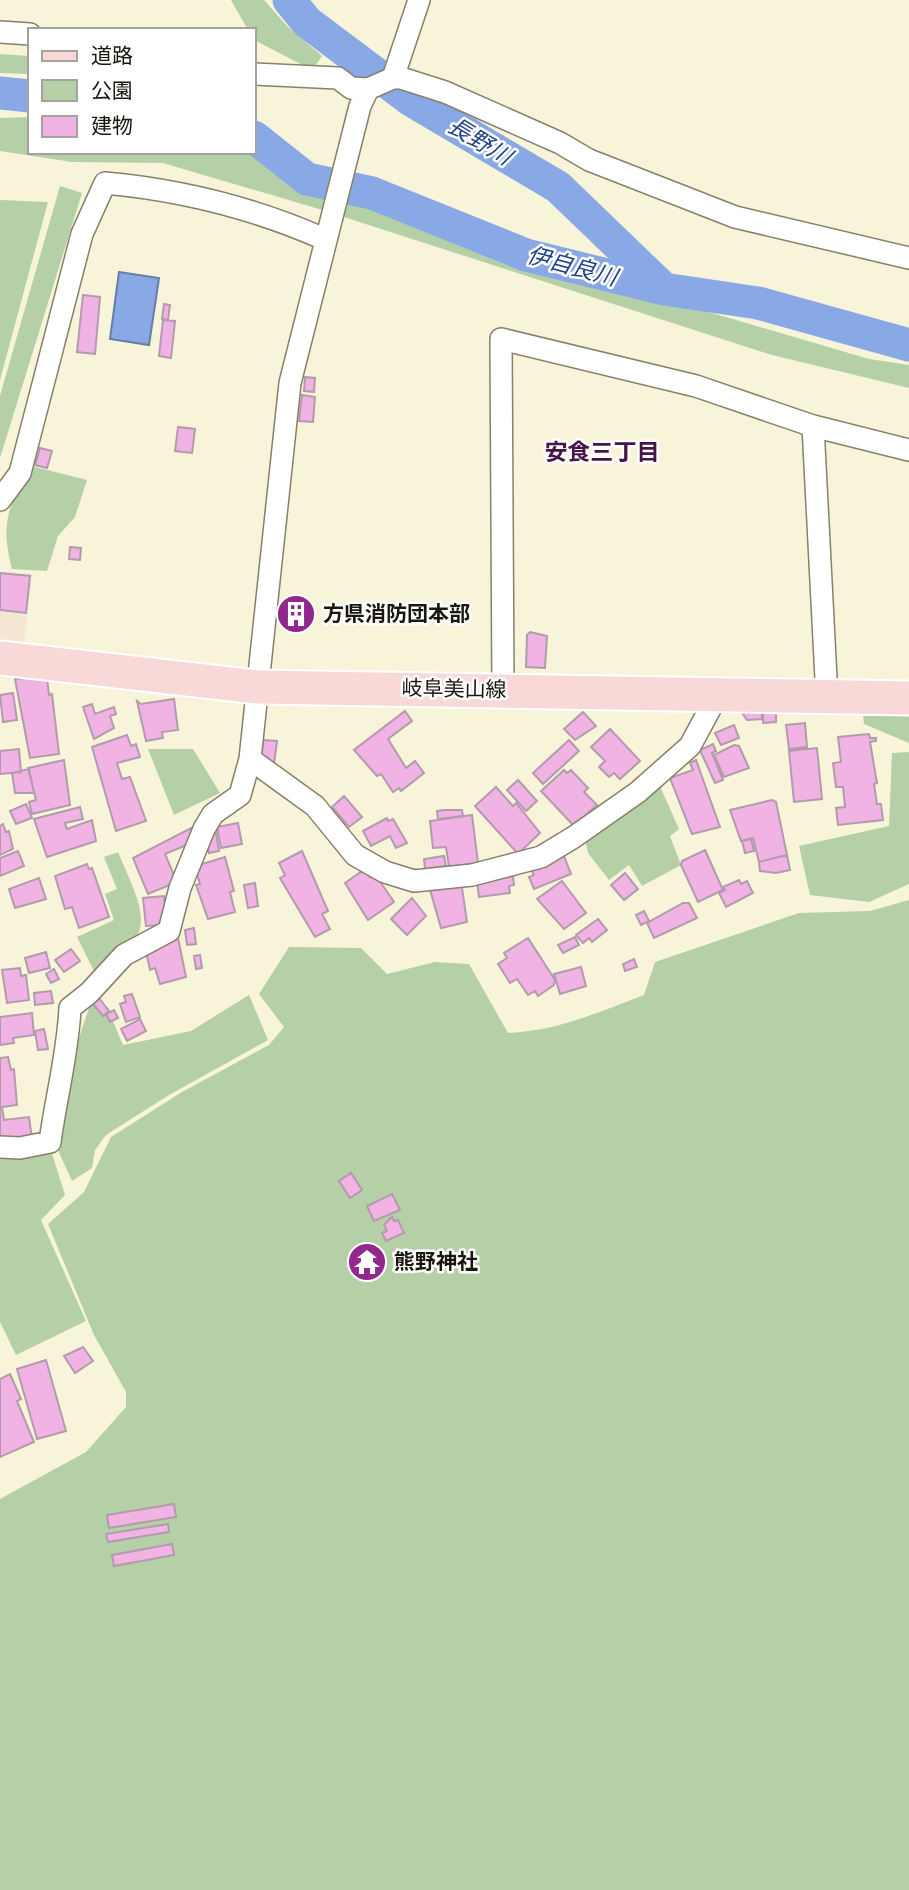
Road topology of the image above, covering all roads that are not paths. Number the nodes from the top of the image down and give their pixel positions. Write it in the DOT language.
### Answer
graph roads {
  1 [pos="419,0"];
  2 [pos="0,32"];
  3 [pos="28,34"];
  4 [pos="256,74"];
  5 [pos="393,78"];
  6 [pos="364,97"];
  7 [pos="326,235"];
  8 [pos="909,258"];
  9 [pos="813,426"];
  10 [pos="909,450"];
  11 [pos="0,500"];
  12 [pos="0,658"];
  13 [pos="258,687"];
  14 [pos="503,690"];
  15 [pos="718,694"];
  16 [pos="827,698"];
  17 [pos="909,698"];
  18 [pos="250,759"];
  19 [pos="0,1147"];
  1 -- 5 [label="street"];
  2 -- 3 [label="street"];
  4 -- 6 [label="street"];
  5 -- 6 [label="street"];
  5 -- 8 [label="street"];
  6 -- 7 [label="street"];
  7 -- 11 [label="street"];
  7 -- 13 [label="street"];
  9 -- 10 [label="street"];
  9 -- 14 [label="street"];
  9 -- 16 [label="street"];
  12 -- 13 [label="main road, 岐阜美山線"];
  13 -- 14 [label="main road, 岐阜美山線"];
  13 -- 18 [label="street"];
  14 -- 15 [label="main road, 岐阜美山線"];
  15 -- 16 [label="main road, 岐阜美山線"];
  15 -- 18 [label="street"];
  16 -- 17 [label="main road, 岐阜美山線"];
  18 -- 19 [label="street"];
}
